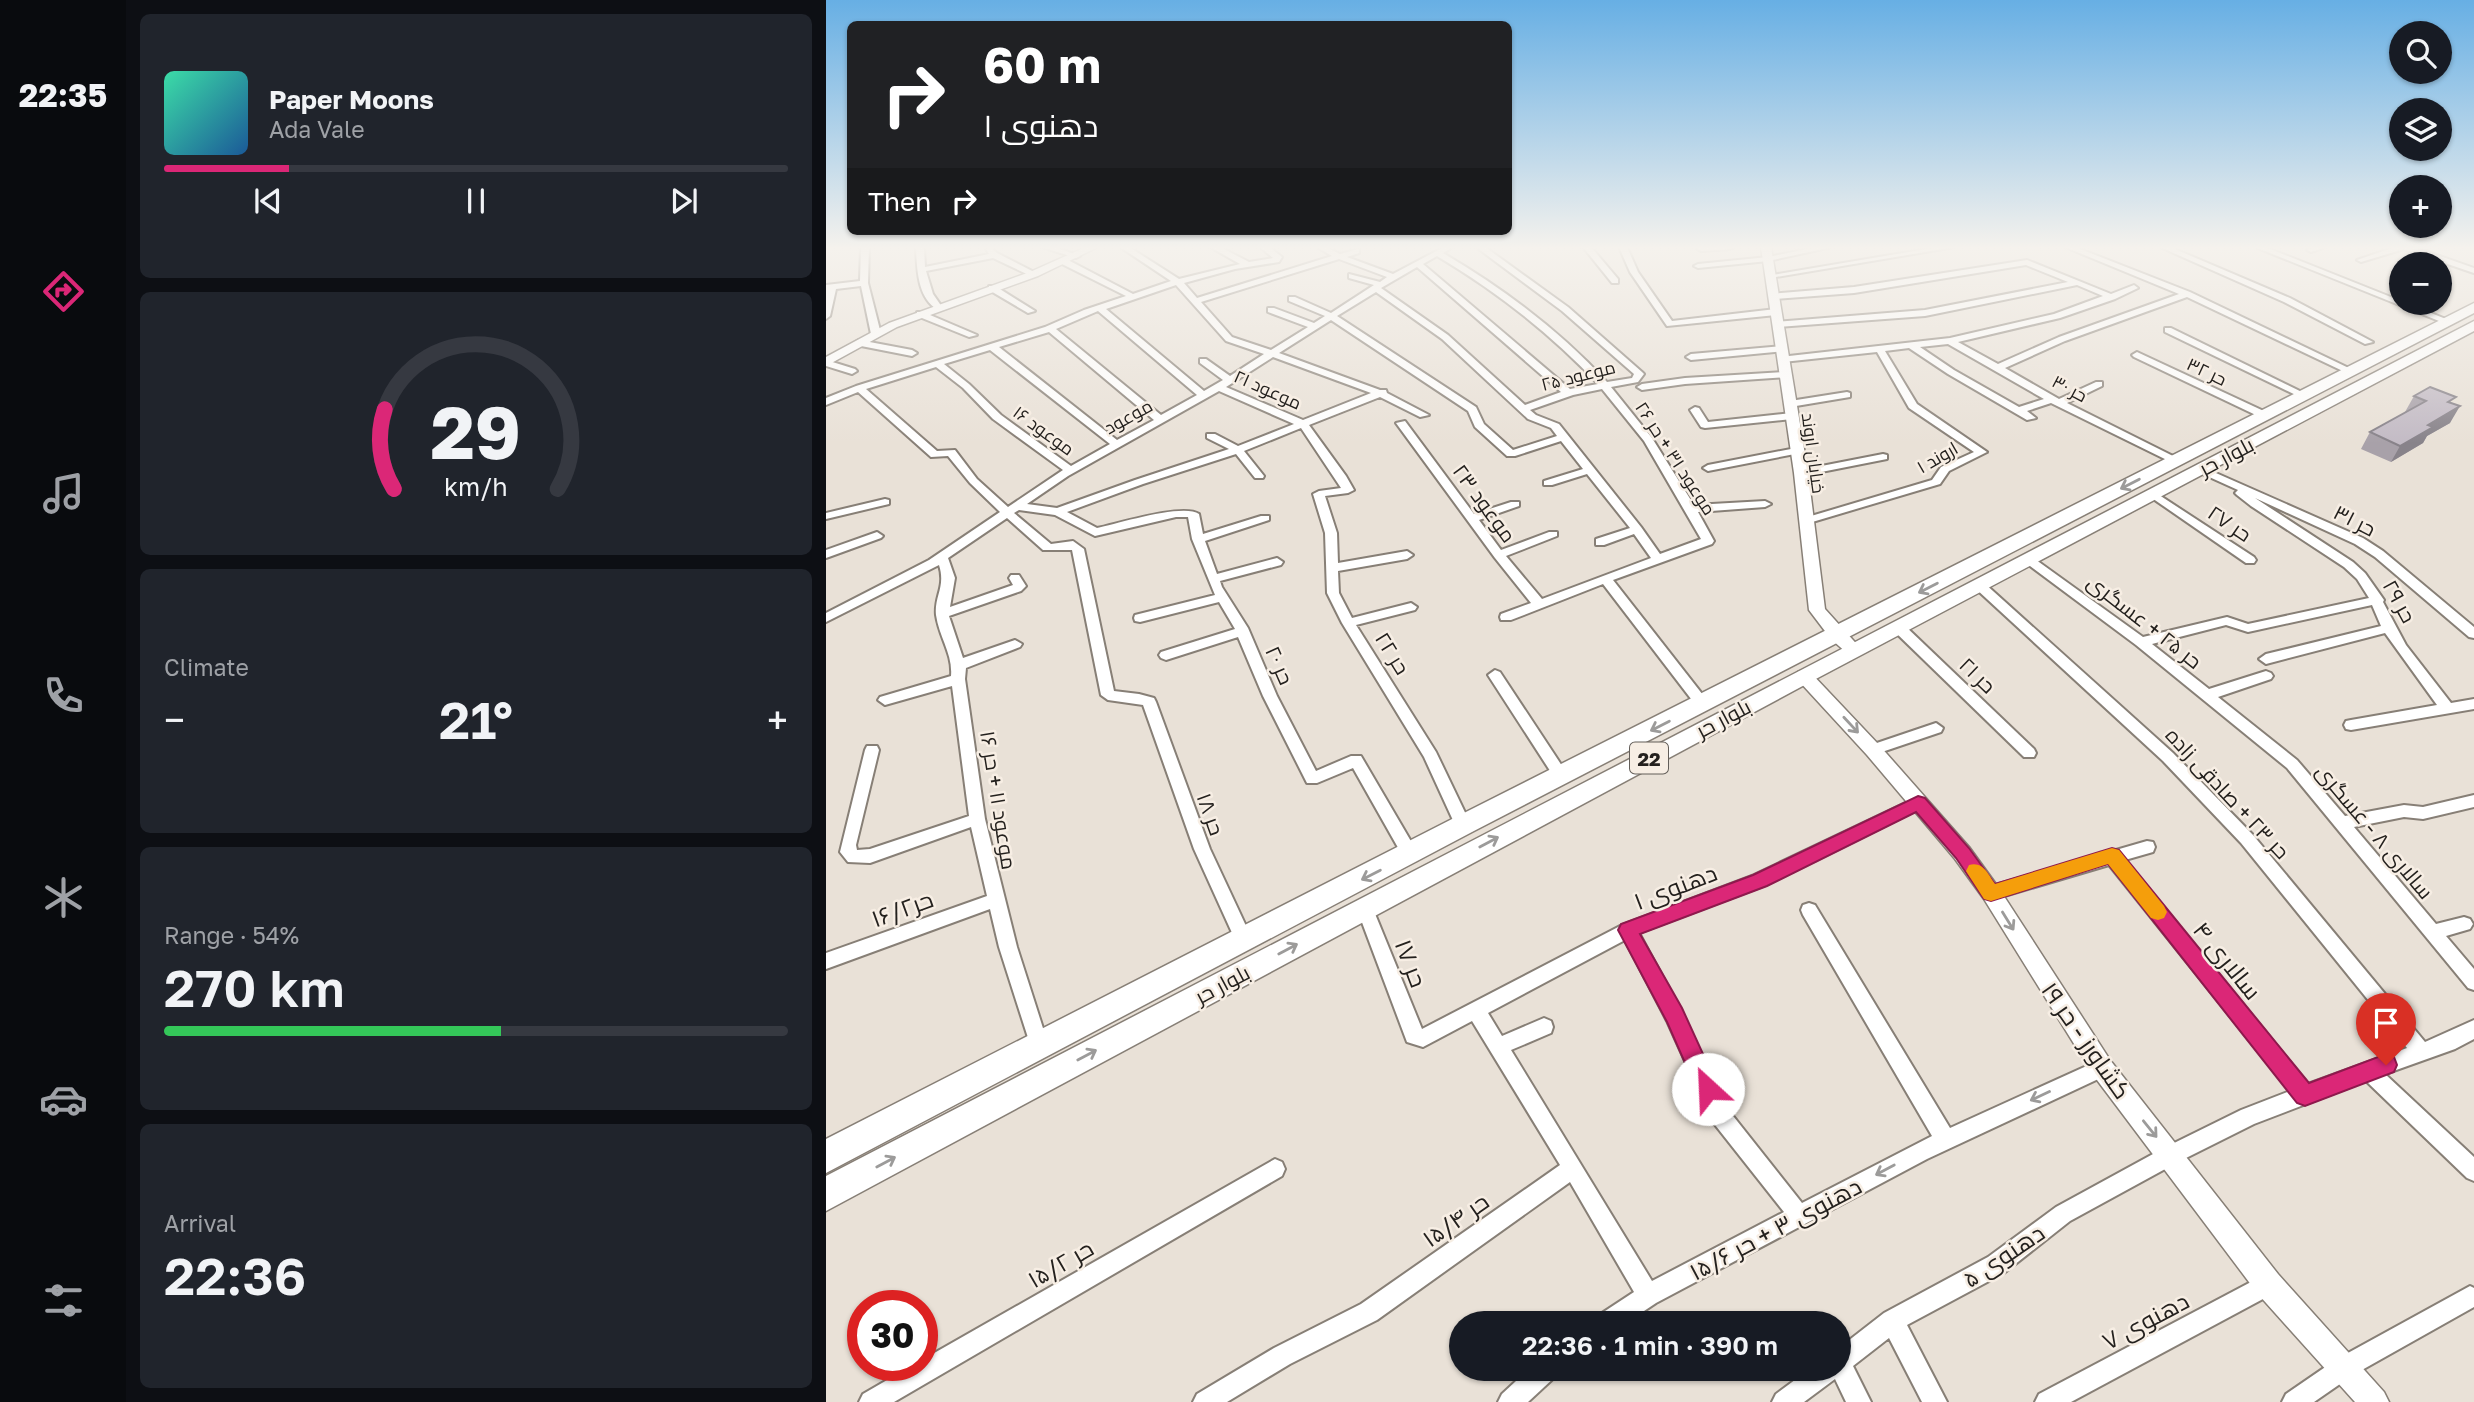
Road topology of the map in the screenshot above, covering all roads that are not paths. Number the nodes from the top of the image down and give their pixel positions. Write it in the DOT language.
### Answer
graph roads {
  1 [pos="871,312"];
  2 [pos="924,312"];
  3 [pos="1090,312"];
  4 [pos="1106,312"];
  5 [pos="1206,312"];
  6 [pos="1278,312"];
  7 [pos="1323,312"];
  8 [pos="1337,312"];
  9 [pos="1411,312"];
  10 [pos="1475,312"];
  11 [pos="1523,312"];
  12 [pos="1569,312"];
  13 [pos="1662,312"];
  14 [pos="1776,312"];
  15 [pos="1928,312"];
  16 [pos="2067,312"];
  17 [pos="2135,312"];
  18 [pos="2225,312"];
  19 [pos="2311,312"];
  20 [pos="2425,312"];
  21 [pos="2464,312"];
  22 [pos="920,314"];
  23 [pos="1331,316"];
  24 [pos="1777,318"];
  25 [pos="2447,321"];
  26 [pos="2474,325"];
  27 [pos="1315,326"];
  28 [pos="1050,328"];
  29 [pos="2168,330"];
  30 [pos="876,334"];
  31 [pos="972,335"];
  32 [pos="1950,341"];
  33 [pos="2368,342"];
  34 [pos="859,343"];
  35 [pos="991,346"];
  36 [pos="1912,346"];
  37 [pos="1878,348"];
  38 [pos="912,352"];
  39 [pos="1270,352"];
  40 [pos="1782,354"];
  41 [pos="2137,355"];
  42 [pos="1691,357"];
  43 [pos="1203,361"];
  44 [pos="826,363"];
  45 [pos="938,364"];
  46 [pos="1996,369"];
  47 [pos="852,371"];
  48 [pos="2350,371"];
  49 [pos="1786,375"];
  50 [pos="1229,380"];
  51 [pos="1604,384"];
  52 [pos="2099,384"];
  53 [pos="1219,387"];
  54 [pos="1642,387"];
  55 [pos="859,388"];
  56 [pos="1383,392"];
  57 [pos="1568,393"];
  58 [pos="1203,395"];
  59 [pos="1847,395"];
  60 [pos="2303,395"];
  61 [pos="2056,401"];
  62 [pos="826,402"];
  63 [pos="1523,409"];
  64 [pos="1791,410"];
  65 [pos="1695,411"];
  66 [pos="2018,411"];
  67 [pos="1423,415"];
  68 [pos="2264,415"];
  69 [pos="2031,418"];
  70 [pos="1159,419"];
  71 [pos="1401,423"];
  72 [pos="1303,424"];
  73 [pos="1211,436"];
  74 [pos="1563,437"];
  75 [pos="1115,443"];
  76 [pos="1237,449"];
  77 [pos="1796,451"];
  78 [pos="1883,457"];
  79 [pos="2175,461"];
  80 [pos="1708,468"];
  81 [pos="2200,469"];
  82 [pos="1070,470"];
  83 [pos="1590,470"];
  84 [pos="1801,473"];
  85 [pos="1259,476"];
  86 [pos="1548,484"];
  87 [pos="2232,485"];
  88 [pos="2153,494"];
  89 [pos="885,502"];
  90 [pos="1515,504"];
  91 [pos="1765,504"];
  92 [pos="1010,509"];
  93 [pos="1690,509"];
  94 [pos="1058,512"];
  95 [pos="826,516"];
  96 [pos="1474,518"];
  97 [pos="1265,519"];
  98 [pos="1805,521"];
  99 [pos="1637,528"];
  100 [pos="1553,534"];
  101 [pos="877,536"];
  102 [pos="1198,539"];
  103 [pos="1600,542"];
  104 [pos="826,554"];
  105 [pos="1407,555"];
  106 [pos="1499,555"];
  107 [pos="942,557"];
  108 [pos="1658,560"];
  109 [pos="2028,560"];
  110 [pos="2250,560"];
  111 [pos="1277,562"];
  112 [pos="1332,568"];
  113 [pos="1015,578"];
  114 [pos="1213,579"];
  115 [pos="1605,579"];
  116 [pos="1979,585"];
  117 [pos="1222,597"];
  118 [pos="2378,600"];
  119 [pos="1539,604"];
  120 [pos="1411,607"];
  121 [pos="942,614"];
  122 [pos="1506,617"];
  123 [pos="826,618"];
  124 [pos="1140,618"];
  125 [pos="1348,623"];
  126 [pos="1898,627"];
  127 [pos="2389,628"];
  128 [pos="1242,631"];
  129 [pos="2474,634"];
  130 [pos="1845,642"];
  131 [pos="2141,642"];
  132 [pos="1015,644"];
  133 [pos="1166,655"];
  134 [pos="2266,659"];
  135 [pos="958,672"];
  136 [pos="1496,675"];
  137 [pos="1804,676"];
  138 [pos="2266,676"];
  139 [pos="2207,695"];
  140 [pos="885,700"];
  141 [pos="1703,704"];
  142 [pos="2474,704"];
  143 [pos="2446,707"];
  144 [pos="2234,719"];
  145 [pos="2351,724"];
  146 [pos="1936,728"];
  147 [pos="872,750"];
  148 [pos="1873,750"];
  149 [pos="2029,753"];
  150 [pos="1561,776"];
  151 [pos="2474,801"];
  152 [pos="1918,803"];
  153 [pos="977,819"];
  154 [pos="2340,823"];
  155 [pos="1463,825"];
  156 [pos="2147,847"];
  157 [pos="1411,855"];
  158 [pos="2112,856"];
  159 [pos="1991,893"];
  160 [pos="995,900"];
  161 [pos="1364,909"];
  162 [pos="1809,910"];
  163 [pos="2464,924"];
  164 [pos="1628,930"];
  165 [pos="2432,932"];
  166 [pos="1244,941"];
  167 [pos="826,961"];
  168 [pos="2474,982"];
  169 [pos="1475,1009"];
  170 [pos="1545,1027"];
  171 [pos="2473,1031"];
  172 [pos="1414,1036"];
  173 [pos="1040,1047"];
  174 [pos="1497,1047"];
  175 [pos="2422,1052"];
  176 [pos="2102,1068"];
  177 [pos="2369,1071"];
  178 [pos="2305,1095"];
  179 [pos="1946,1140"];
  180 [pos="2171,1155"];
  181 [pos="826,1157"];
  182 [pos="1573,1168"];
  183 [pos="1275,1169"];
  184 [pos="2474,1171"];
  185 [pos="826,1194"];
  186 [pos="1799,1215"];
  187 [pos="2268,1284"];
  188 [pos="1648,1295"];
  189 [pos="2470,1297"];
  190 [pos="1625,1311"];
  191 [pos="1892,1321"];
  192 [pos="1851,1353"];
  193 [pos="2345,1367"];
  194 [pos="1533,1381"];
  195 [pos="1813,1381"];
  196 [pos="1848,1381"];
  197 [pos="871,1402"];
  198 [pos="1205,1402"];
  199 [pos="1510,1402"];
  200 [pos="1784,1402"];
  201 [pos="1859,1402"];
  202 [pos="1935,1402"];
  203 [pos="2047,1402"];
  204 [pos="2294,1402"];
  205 [pos="2374,1402"];
  1 -- 30 [label="street"];
  2 -- 22 [label="street"];
  3 -- 28 [label="street"];
  4 -- 58 [label="street"];
  5 -- 39 [label="street"];
  6 -- 27 [label="street"];
  7 -- 23 [label="street"];
  8 -- 23 [label="street, موعود"];
  9 -- 63 [label="street"];
  10 -- 57 [label="street"];
  11 -- 51 [label="street, موعود ۳۱ + حر ۲۶"];
  12 -- 51 [label="street, موعود ۲۵"];
  13 -- 24 [label="street"];
  14 -- 24 [label="street, خیابان اروند"];
  15 -- 24 [label="street"];
  16 -- 32 [label="street"];
  17 -- 46 [label="street"];
  18 -- 48 [label="street"];
  19 -- 33 [label="street"];
  20 -- 25 [label="street"];
  21 -- 25 [label="main road, بلوار حر / 22"];
  22 -- 30 [label="street"];
  22 -- 31 [label="street"];
  23 -- 27 [label="street, موعود"];
  23 -- 74 [label="street"];
  24 -- 40 [label="street, خیابان اروند"];
  25 -- 48 [label="main road, بلوار حر / 22"];
  26 -- 81 [label="main road, بلوار حر / 22"];
  27 -- 39 [label="street, موعود"];
  28 -- 35 [label="street"];
  28 -- 70 [label="street"];
  29 -- 60 [label="street"];
  30 -- 34 [label="street"];
  32 -- 36 [label="street"];
  32 -- 46 [label="street, حر ۳۰"];
  34 -- 38 [label="street"];
  34 -- 44 [label="street"];
  35 -- 45 [label="street"];
  35 -- 75 [label="street"];
  36 -- 37 [label="street"];
  36 -- 66 [label="street"];
  37 -- 40 [label="street"];
  37 -- 98 [label="street, اروند ۱"];
  39 -- 50 [label="street, موعود"];
  39 -- 56 [label="street"];
  40 -- 42 [label="street"];
  40 -- 49 [label="street, خیابان اروند"];
  41 -- 68 [label="street, حر ۳۲"];
  43 -- 50 [label="street"];
  44 -- 47 [label="street"];
  45 -- 55 [label="street"];
  45 -- 82 [label="street, موعود ۱۶"];
  46 -- 61 [label="street, حر ۳۰"];
  48 -- 60 [label="main road, بلوار حر / 22"];
  49 -- 54 [label="street"];
  49 -- 64 [label="street, خیابان اروند"];
  50 -- 53 [label="street, موعود"];
  51 -- 57 [label="street, موعود ۲۵"];
  51 -- 93 [label="street, موعود ۳۱ + حر ۲۶"];
  52 -- 61 [label="street"];
  53 -- 58 [label="street, موعود"];
  53 -- 72 [label="street, موعود ۲۱"];
  55 -- 62 [label="street"];
  55 -- 92 [label="street"];
  56 -- 67 [label="street"];
  56 -- 72 [label="street"];
  57 -- 63 [label="street, موعود ۲۵"];
  58 -- 70 [label="street, موعود"];
  59 -- 64 [label="street"];
  60 -- 68 [label="main road, بلوار حر / 22"];
  61 -- 66 [label="street"];
  61 -- 79 [label="street, حر ۳۰"];
  63 -- 74 [label="street, موعود ۲۵"];
  64 -- 65 [label="street"];
  64 -- 77 [label="street, خیابان اروند"];
  66 -- 69 [label="street"];
  68 -- 79 [label="main road, بلوار حر / 22"];
  70 -- 75 [label="street, موعود"];
  71 -- 96 [label="street, موعود ۲۳"];
  72 -- 76 [label="street"];
  72 -- 112 [label="street, حر ۲۲"];
  73 -- 76 [label="street"];
  74 -- 83 [label="street, موعود ۲۵"];
  75 -- 82 [label="street, موعود"];
  76 -- 85 [label="street"];
  76 -- 94 [label="street"];
  77 -- 80 [label="street"];
  77 -- 84 [label="street, خیابان اروند"];
  78 -- 84 [label="street"];
  79 -- 130 [label="main road, بلوار حر / 22, one-way"];
  81 -- 87 [label="street, حر ۳۱"];
  81 -- 88 [label="main road, بلوار حر / 22"];
  82 -- 92 [label="street, موعود"];
  83 -- 86 [label="street"];
  83 -- 99 [label="street, موعود ۲۵"];
  84 -- 98 [label="street, خیابان اروند"];
  87 -- 118 [label="street, حر ۲۹"];
  87 -- 129 [label="street, حر ۳۱"];
  88 -- 109 [label="main road, بلوار حر / 22"];
  88 -- 110 [label="street, حر ۲۷"];
  89 -- 95 [label="street"];
  90 -- 96 [label="street"];
  91 -- 93 [label="street"];
  92 -- 94 [label="street"];
  92 -- 107 [label="street, موعود"];
  92 -- 166 [label="street, حر ۱۸"];
  93 -- 108 [label="street, موعود ۳۱ + حر ۲۶"];
  94 -- 102 [label="street, حر ۲۰"];
  96 -- 106 [label="street, موعود ۲۳"];
  97 -- 102 [label="street"];
  98 -- 130 [label="street, خیابان اروند"];
  99 -- 103 [label="street"];
  99 -- 108 [label="street, موعود ۲۵"];
  100 -- 106 [label="street"];
  101 -- 104 [label="street"];
  102 -- 114 [label="street, حر ۲۰"];
  105 -- 112 [label="street"];
  106 -- 119 [label="street, موعود ۲۳"];
  107 -- 121 [label="street, موعود ۱۱ + حر ۱۶"];
  107 -- 123 [label="street, موعود"];
  108 -- 115 [label="street, موعود ۳۱ + حر ۲۶"];
  109 -- 116 [label="main road, بلوار حر / 22"];
  109 -- 131 [label="street, حر ۲۵ + عسگری"];
  111 -- 114 [label="street"];
  112 -- 125 [label="street, حر ۲۲"];
  113 -- 121 [label="street"];
  114 -- 117 [label="street, حر ۲۰"];
  115 -- 119 [label="street, موعود ۳۱ + حر ۲۶"];
  115 -- 141 [label="street"];
  116 -- 126 [label="main road, بلوار حر / 22"];
  116 -- 175 [label="street, حر ۲۳ + صادقی زاده"];
  117 -- 124 [label="street"];
  117 -- 128 [label="street, حر ۲۰"];
  118 -- 127 [label="street, حر ۲۹"];
  118 -- 131 [label="street"];
  119 -- 122 [label="street, موعود ۳۱ + حر ۲۶"];
  120 -- 125 [label="street"];
  121 -- 135 [label="street, موعود ۱۱ + حر ۱۶"];
  125 -- 155 [label="street, حر ۲۲"];
  126 -- 130 [label="main road, بلوار حر / 22"];
  126 -- 149 [label="street, حر ۲۱"];
  127 -- 134 [label="street"];
  127 -- 143 [label="street, حر ۲۹"];
  128 -- 133 [label="street"];
  128 -- 157 [label="street, حر ۲۰"];
  130 -- 137 [label="main road, بلوار حر / 22"];
  130 -- 141 [label="main road, بلوار حر / 22"];
  131 -- 139 [label="street, حر ۲۵ + عسگری"];
  132 -- 135 [label="street"];
  135 -- 140 [label="street"];
  135 -- 153 [label="street, موعود ۱۱ + حر ۱۶"];
  136 -- 150 [label="street"];
  137 -- 148 [label="street, کشاورز - حر ۱۹, one-way"];
  161 -- 137 [label="main road, بلوار حر / 22, one-way"];
  138 -- 139 [label="street"];
  139 -- 144 [label="street, حر ۲۵ + عسگری"];
  141 -- 150 [label="main road, بلوار حر / 22, one-way"];
  142 -- 143 [label="street"];
  143 -- 145 [label="street"];
  144 -- 154 [label="street, سالاری ۸ - عسگری"];
  146 -- 148 [label="street"];
  147 -- 153 [label="street"];
  148 -- 152 [label="street, کشاورز - حر ۱۹"];
  150 -- 155 [label="main road, بلوار حر / 22"];
  151 -- 154 [label="street"];
  152 -- 159 [label="street, کشاورز - حر ۱۹"];
  152 -- 164 [label="street, دهنوی ۱"];
  153 -- 160 [label="street, موعود ۱۱ + حر ۱۶"];
  154 -- 165 [label="street, سالاری ۸ - عسگری"];
  155 -- 157 [label="main road, بلوار حر / 22"];
  156 -- 158 [label="street"];
  157 -- 166 [label="main road, بلوار حر / 22, one-way"];
  158 -- 159 [label="street"];
  158 -- 178 [label="street, سالاری ۴"];
  159 -- 176 [label="street, کشاورز - حر ۱۹, one-way"];
  160 -- 167 [label="street, حر۱۶/۲"];
  160 -- 173 [label="street, موعود ۱۱ + حر ۱۶"];
  161 -- 172 [label="street, حر ۱۷"];
  185 -- 161 [label="main road, بلوار حر / 22, one-way"];
  162 -- 179 [label="street"];
  163 -- 165 [label="street"];
  164 -- 169 [label="street, دهنوی ۱"];
  164 -- 186 [label="street"];
  165 -- 168 [label="street, سالاری ۸ - عسگری"];
  166 -- 173 [label="main road, بلوار حر / 22"];
  169 -- 172 [label="street, دهنوی ۱"];
  169 -- 174 [label="street"];
  170 -- 174 [label="street"];
  171 -- 175 [label="street, دهنوی ۵"];
  173 -- 181 [label="main road, بلوار حر / 22"];
  174 -- 182 [label="street"];
  175 -- 177 [label="street, دهنوی ۵"];
  176 -- 179 [label="street, دهنوی ۳ + حر ۱۵/۶, one-way"];
  176 -- 180 [label="street, کشاورز - حر ۱۹, one-way"];
  177 -- 178 [label="street, دهنوی ۵"];
  177 -- 184 [label="street"];
  178 -- 180 [label="street, دهنوی ۵"];
  179 -- 186 [label="street, دهنوی ۳ + حر ۱۵/۶, one-way"];
  180 -- 187 [label="street, کشاورز - حر ۱۹"];
  180 -- 191 [label="street, دهنوی ۵"];
  182 -- 188 [label="street"];
  182 -- 198 [label="street, حر ۱۵/۴"];
  183 -- 197 [label="street, حر ۱۵/۲"];
  186 -- 188 [label="street, دهنوی ۳ + حر ۱۵/۶"];
  187 -- 193 [label="street, کشاورز - حر ۱۹"];
  187 -- 203 [label="street, دهنوی ۷"];
  188 -- 190 [label="street, دهنوی ۳ + حر ۱۵/۶"];
  189 -- 193 [label="street"];
  191 -- 192 [label="street, دهنوی ۵"];
  191 -- 202 [label="street"];
  193 -- 204 [label="street"];
  193 -- 205 [label="street, کشاورز - حر ۱۹"];
  194 -- 199 [label="street"];
  195 -- 200 [label="street"];
  196 -- 201 [label="street"];
}
